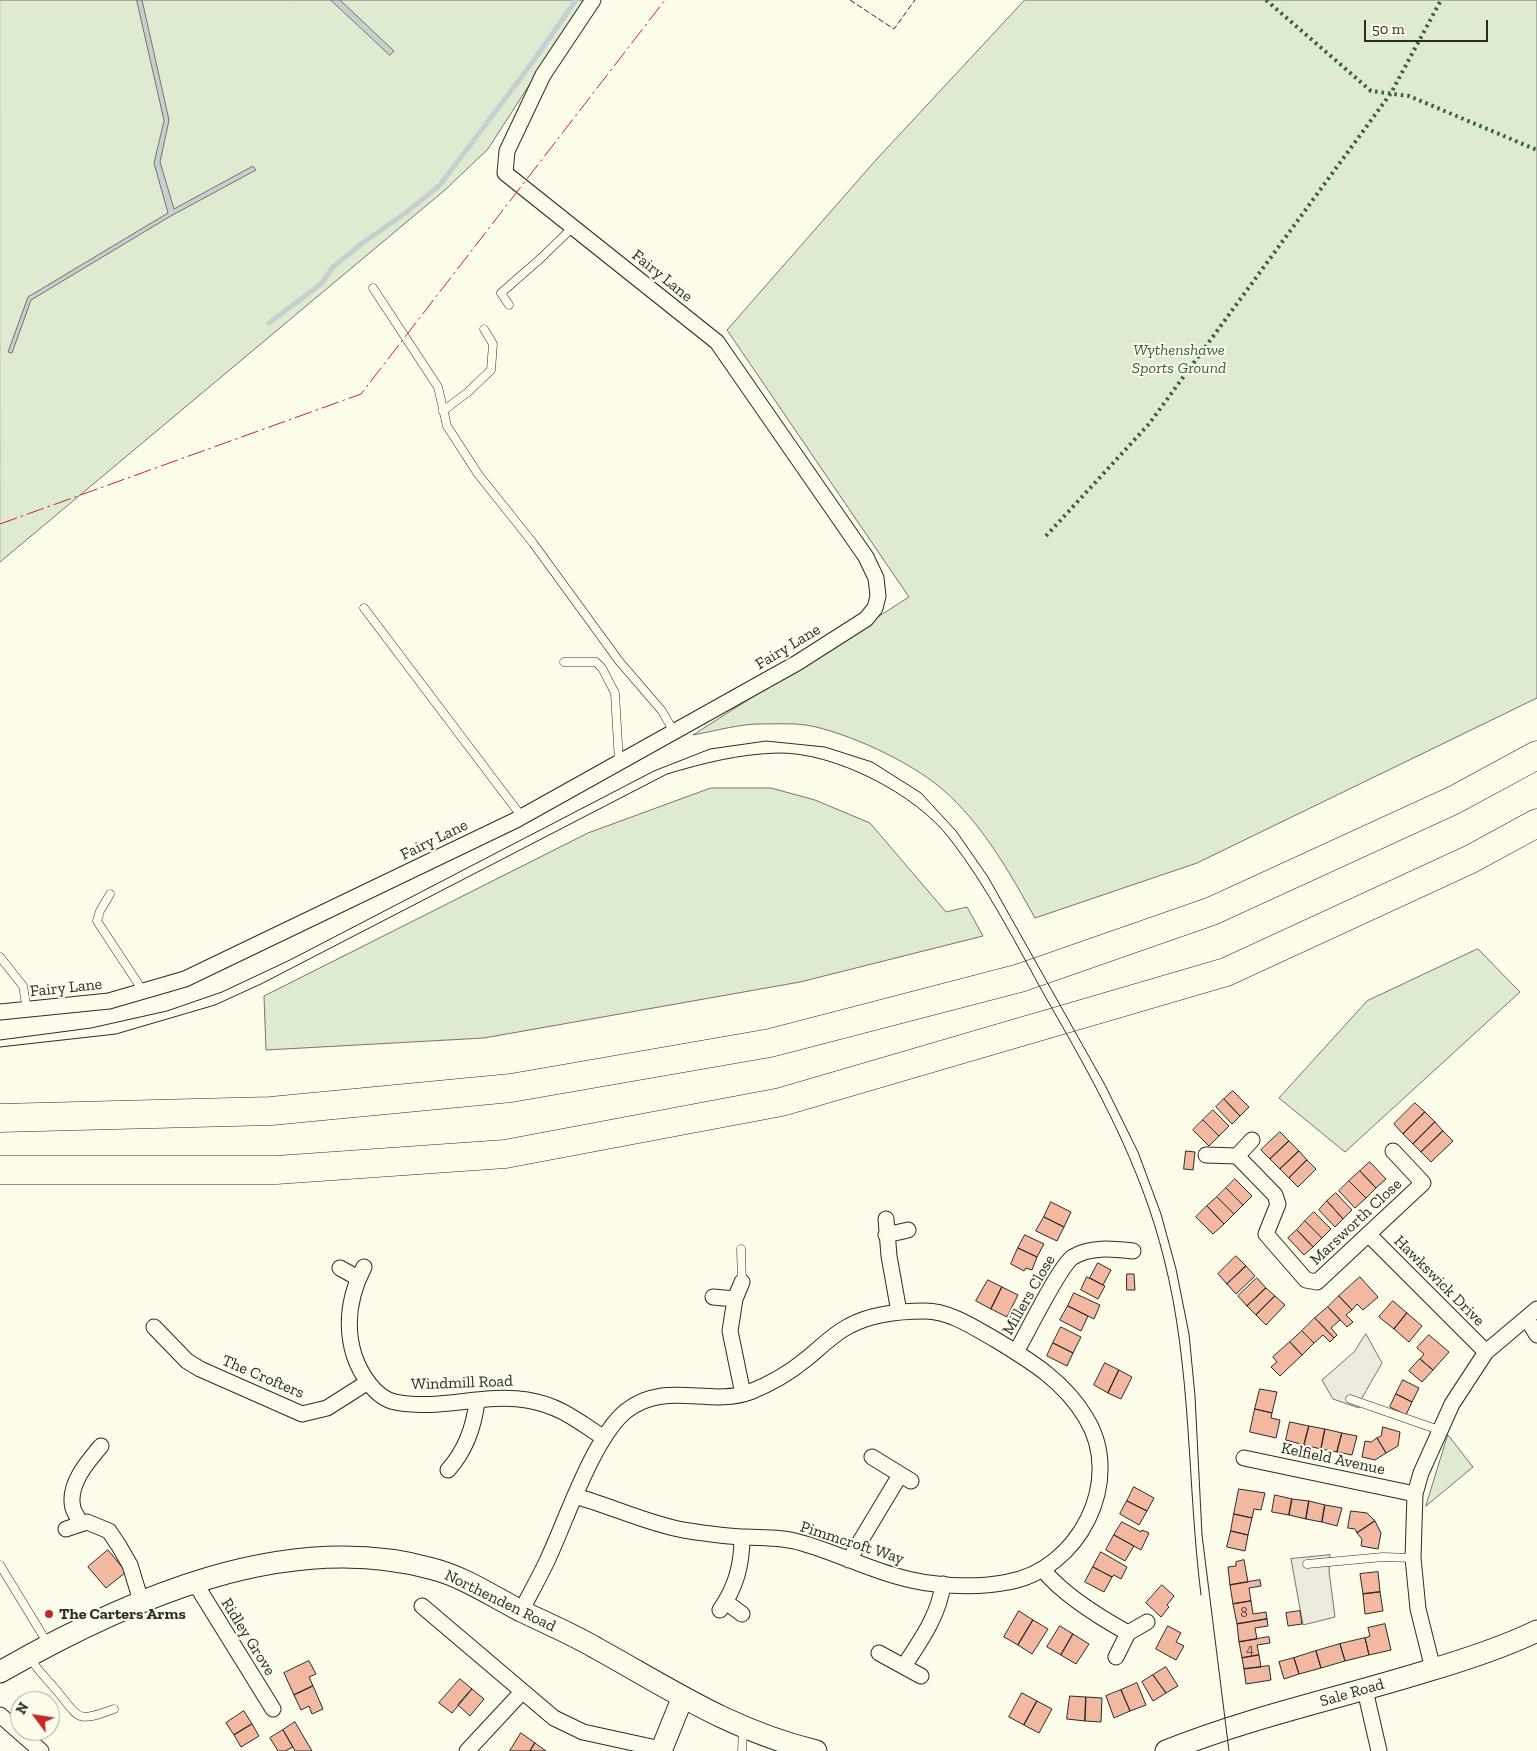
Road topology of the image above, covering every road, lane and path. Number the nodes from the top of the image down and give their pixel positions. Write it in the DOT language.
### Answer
graph roads {
  1 [pos="593,0"];
  2 [pos="573,227"];
  3 [pos="373,288"];
  4 [pos="509,305"];
  5 [pos="484,328"];
  6 [pos="443,411"];
  7 [pos="364,608"];
  8 [pos="564,662"];
  9 [pos="674,732"];
  10 [pos="1537,755"];
  11 [pos="619,762"];
  12 [pos="522,817"];
  13 [pos="1537,823"];
  14 [pos="110,894"];
  15 [pos="0,957"];
  16 [pos="143,991"];
  17 [pos="27,1010"];
  18 [pos="0,1012"];
  19 [pos="0,1118"];
  20 [pos="1252,1140"];
  21 [pos="1393,1151"];
  22 [pos="1206,1155"];
  23 [pos="1237,1156"];
  24 [pos="0,1170"];
  25 [pos="886,1219"];
  26 [pos="908,1230"];
  27 [pos="1368,1234"];
  28 [pos="886,1235"];
  29 [pos="741,1249"];
  30 [pos="1133,1250"];
  31 [pos="340,1268"];
  32 [pos="742,1282"];
  33 [pos="712,1296"];
  34 [pos="735,1299"];
  35 [pos="899,1312"];
  36 [pos="1532,1314"];
  37 [pos="154,1327"];
  38 [pos="1537,1335"];
  39 [pos="1016,1352"];
  40 [pos="1486,1352"];
  41 [pos="368,1382"];
  42 [pos="743,1394"];
  43 [pos="1350,1398"];
  44 [pos="477,1401"];
  45 [pos="1439,1430"];
  46 [pos="604,1438"];
  47 [pos="102,1446"];
  48 [pos="872,1457"];
  49 [pos="1244,1458"];
  50 [pos="448,1470"];
  51 [pos="1415,1494"];
  52 [pos="575,1496"];
  53 [pos="80,1522"];
  54 [pos="66,1529"];
  55 [pos="742,1538"];
  56 [pos="1413,1558"];
  57 [pos="849,1560"];
  58 [pos="1308,1564"];
  59 [pos="0,1565"];
  60 [pos="1044,1571"];
  61 [pos="195,1583"];
  62 [pos="943,1584"];
  63 [pos="141,1601"];
  64 [pos="422,1606"];
  65 [pos="521,1610"];
  66 [pos="742,1614"];
  67 [pos="1147,1622"];
  68 [pos="1537,1630"];
  69 [pos="1128,1634"];
  70 [pos="49,1645"];
  71 [pos="879,1653"];
  72 [pos="28,1656"];
  73 [pos="1116,1657"];
  74 [pos="904,1666"];
  75 [pos="1433,1669"];
  76 [pos="0,1672"];
  77 [pos="921,1676"];
  78 [pos="1365,1690"];
  79 [pos="522,1692"];
  80 [pos="682,1698"];
  81 [pos="114,1709"];
  82 [pos="273,1709"];
  83 [pos="0,1715"];
  84 [pos="743,1728"];
  85 [pos="661,1750"];
  86 [pos="41,1751"];
  87 [pos="467,1751"];
  88 [pos="742,1751"];
  89 [pos="816,1751"];
  90 [pos="1166,1751"];
  91 [pos="1379,1751"];
  1 -- 2 [label="street, Fairy Lane"];
  2 -- 4 [label="lane"];
  2 -- 9 [label="street, Fairy Lane"];
  3 -- 6 [label="lane"];
  5 -- 6 [label="lane"];
  6 -- 9 [label="lane"];
  7 -- 12 [label="lane"];
  8 -- 11 [label="lane"];
  9 -- 11 [label="street, Fairy Lane"];
  10 -- 19 [label="highway"];
  11 -- 12 [label="street, Fairy Lane"];
  12 -- 16 [label="street, Fairy Lane"];
  13 -- 24 [label="highway"];
  14 -- 16 [label="lane"];
  15 -- 17 [label="lane"];
  16 -- 17 [label="street, Fairy Lane"];
  17 -- 18 [label="street, Fairy Lane"];
  20 -- 23 [label="street"];
  21 -- 27 [label="street, Marsworth Close"];
  22 -- 23 [label="street"];
  23 -- 27 [label="street, Marsworth Close"];
  25 -- 28 [label="street"];
  26 -- 28 [label="street"];
  27 -- 40 [label="street, Hawkswick Drive"];
  28 -- 35 [label="street"];
  29 -- 32 [label="lane"];
  30 -- 39 [label="street, Millers Close"];
  31 -- 41 [label="street, Windmill Road"];
  32 -- 34 [label="street"];
  33 -- 34 [label="street"];
  34 -- 42 [label="street"];
  35 -- 39 [label="street, Pimmcroft Way"];
  35 -- 42 [label="street, Pimmcroft Way"];
  36 -- 38 [label="street"];
  36 -- 40 [label="street"];
  37 -- 41 [label="street, The Crofters"];
  39 -- 60 [label="street, Pimmcroft Way"];
  40 -- 45 [label="street"];
  41 -- 44 [label="street, Windmill Road"];
  42 -- 46 [label="street, Pimmcroft Way"];
  43 -- 45 [label="lane"];
  44 -- 46 [label="street, Windmill Road"];
  44 -- 50 [label="street"];
  45 -- 51 [label="street"];
  46 -- 52 [label="street, Pimmcroft Way"];
  47 -- 53 [label="street"];
  48 -- 57 [label="street"];
  49 -- 51 [label="street, Kelfield Avenue"];
  51 -- 56 [label="street"];
  52 -- 55 [label="street, Pimmcroft Way"];
  52 -- 65 [label="street, Pimmcroft Way"];
  53 -- 54 [label="street"];
  53 -- 63 [label="street"];
  55 -- 57 [label="street, Pimmcroft Way"];
  55 -- 66 [label="street"];
  56 -- 58 [label="lane"];
  56 -- 75 [label="street"];
  57 -- 62 [label="street, Pimmcroft Way"];
  59 -- 70 [label="lane"];
  60 -- 62 [label="street, Pimmcroft Way"];
  60 -- 69 [label="street"];
  61 -- 63 [label="main road, Northenden Road"];
  61 -- 65 [label="main road, Northenden Road"];
  61 -- 82 [label="street, Ridley Grove"];
  62 -- 74 [label="street"];
  63 -- 70 [label="main road, Northenden Road"];
  64 -- 79 [label="street"];
  65 -- 80 [label="main road, Northenden Road"];
  67 -- 69 [label="street"];
  68 -- 75 [label="main road, Sale Road"];
  69 -- 73 [label="street"];
  70 -- 72 [label="main road, Northenden Road"];
  71 -- 74 [label="street"];
  72 -- 76 [label="main road, Northenden Road"];
  72 -- 81 [label="lane"];
  74 -- 77 [label="street"];
  75 -- 78 [label="main road, Sale Road"];
  78 -- 90 [label="main road, Sale Road"];
  78 -- 91 [label="street"];
  79 -- 85 [label="street"];
  79 -- 87 [label="street"];
  80 -- 84 [label="main road, Northenden Road"];
  80 -- 85 [label="main road"];
  83 -- 86 [label="street"];
  84 -- 88 [label="lane"];
  84 -- 89 [label="main road, Northenden Road"];
}
